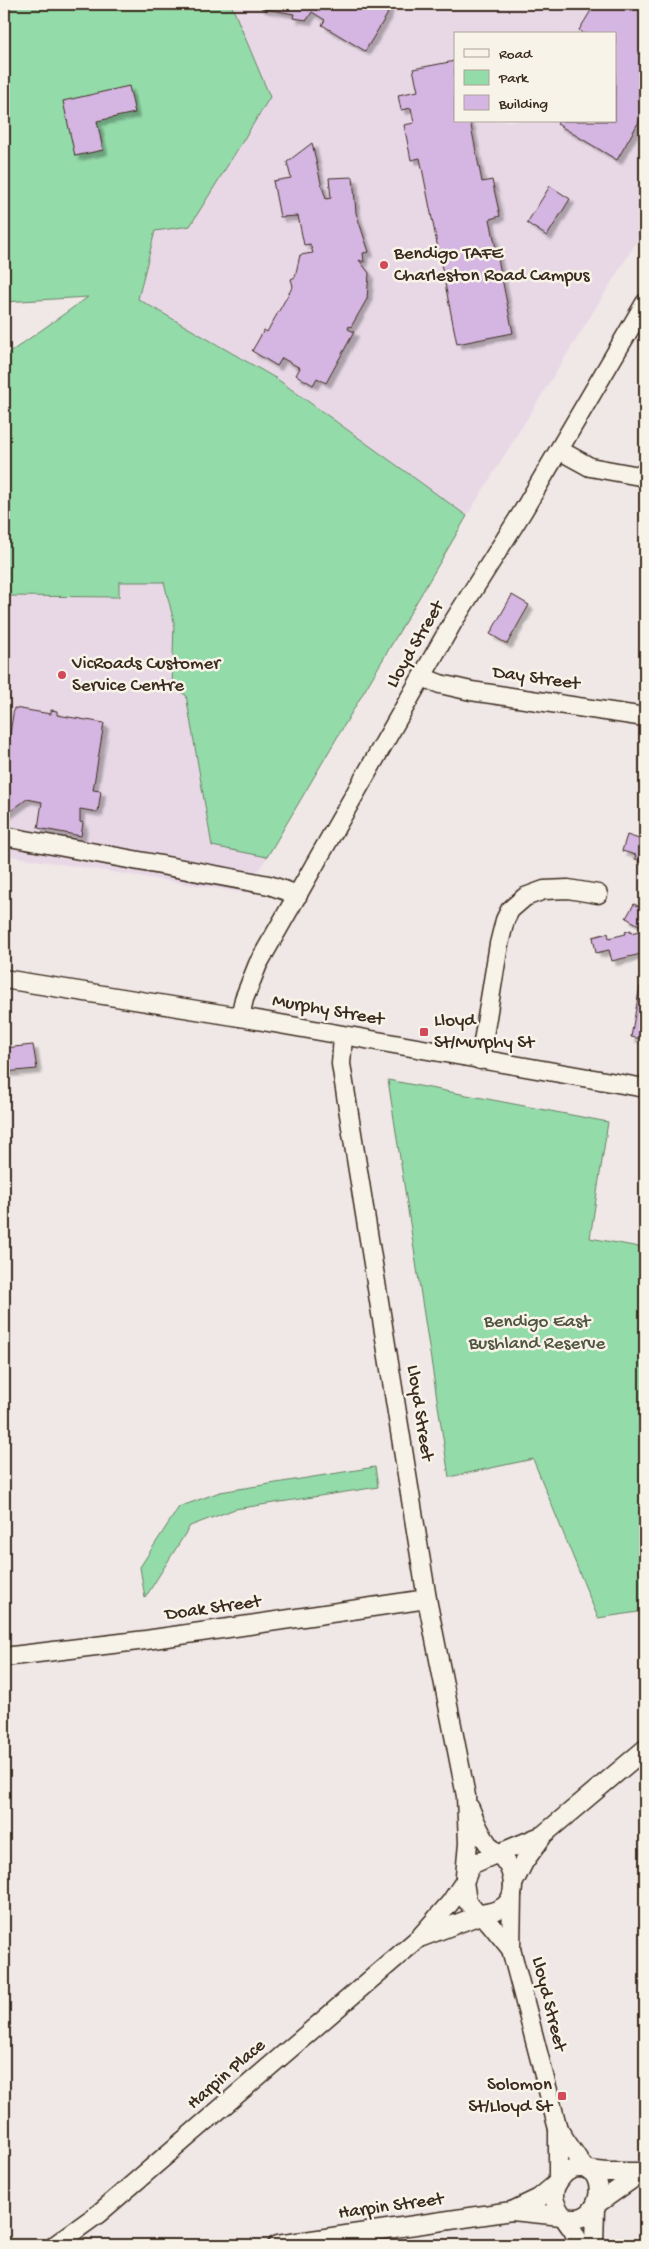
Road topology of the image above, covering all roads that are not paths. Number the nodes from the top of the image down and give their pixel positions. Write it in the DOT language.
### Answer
graph roads {
  1 [pos="645,303"];
  2 [pos="558,450"];
  3 [pos="645,477"];
  4 [pos="422,677"];
  5 [pos="645,717"];
  6 [pos="4,836"];
  7 [pos="598,894"];
  8 [pos="298,895"];
  9 [pos="4,979"];
  10 [pos="240,1017"];
  11 [pos="343,1036"];
  12 [pos="480,1060"];
  13 [pos="645,1088"];
  14 [pos="427,1599"];
  15 [pos="4,1657"];
  16 [pos="645,1750"];
  17 [pos="466,1796"];
  18 [pos="543,1835"];
  19 [pos="496,1854"];
  20 [pos="465,1879"];
  21 [pos="512,1890"];
  22 [pos="480,1915"];
  23 [pos="420,1937"];
  24 [pos="511,1949"];
  25 [pos="558,2129"];
  26 [pos="587,2169"];
  27 [pos="643,2173"];
  28 [pos="557,2183"];
  29 [pos="596,2205"];
  30 [pos="512,2211"];
  31 [pos="563,2216"];
  32 [pos="59,2244"];
  33 [pos="277,2245"];
  34 [pos="580,2245"];
  35 [pos="594,2245"];
  1 -- 2 [label="street, Lloyd Street"];
  2 -- 3 [label="street"];
  2 -- 4 [label="street, Lloyd Street"];
  4 -- 5 [label="street, Day Street"];
  4 -- 8 [label="street, Lloyd Street"];
  6 -- 8 [label="street"];
  7 -- 12 [label="street"];
  8 -- 10 [label="street, Lloyd Street"];
  9 -- 10 [label="street, Murphy Street"];
  10 -- 11 [label="street, Murphy Street"];
  11 -- 12 [label="street, Murphy Street"];
  11 -- 14 [label="street, Lloyd Street"];
  12 -- 13 [label="street, Murphy Street"];
  14 -- 15 [label="street, Doak Street"];
  14 -- 17 [label="street, Lloyd Street"];
  16 -- 18 [label="street"];
  17 -- 19 [label="street, Lloyd Street"];
  17 -- 20 [label="street, Lloyd Street"];
  18 -- 19 [label="street"];
  18 -- 21 [label="street"];
  19 -- 20 [label="street"];
  19 -- 21 [label="street"];
  20 -- 22 [label="street"];
  20 -- 23 [label="street, Harpin Place"];
  21 -- 22 [label="street"];
  21 -- 24 [label="street, Lloyd Street"];
  22 -- 23 [label="street, Harpin Place"];
  22 -- 24 [label="street, Lloyd Street"];
  23 -- 32 [label="street, Harpin Place"];
  24 -- 25 [label="street, Lloyd Street"];
  25 -- 26 [label="street, Lloyd Street"];
  25 -- 28 [label="street, Lloyd Street"];
  26 -- 27 [label="street"];
  26 -- 28 [label="street"];
  26 -- 29 [label="street"];
  27 -- 29 [label="street"];
  28 -- 30 [label="street, Harpin Street"];
  28 -- 31 [label="street"];
  29 -- 31 [label="street"];
  29 -- 35 [label="street"];
  30 -- 31 [label="street, Harpin Street"];
  30 -- 33 [label="street, Harpin Street"];
  31 -- 34 [label="street"];
}
